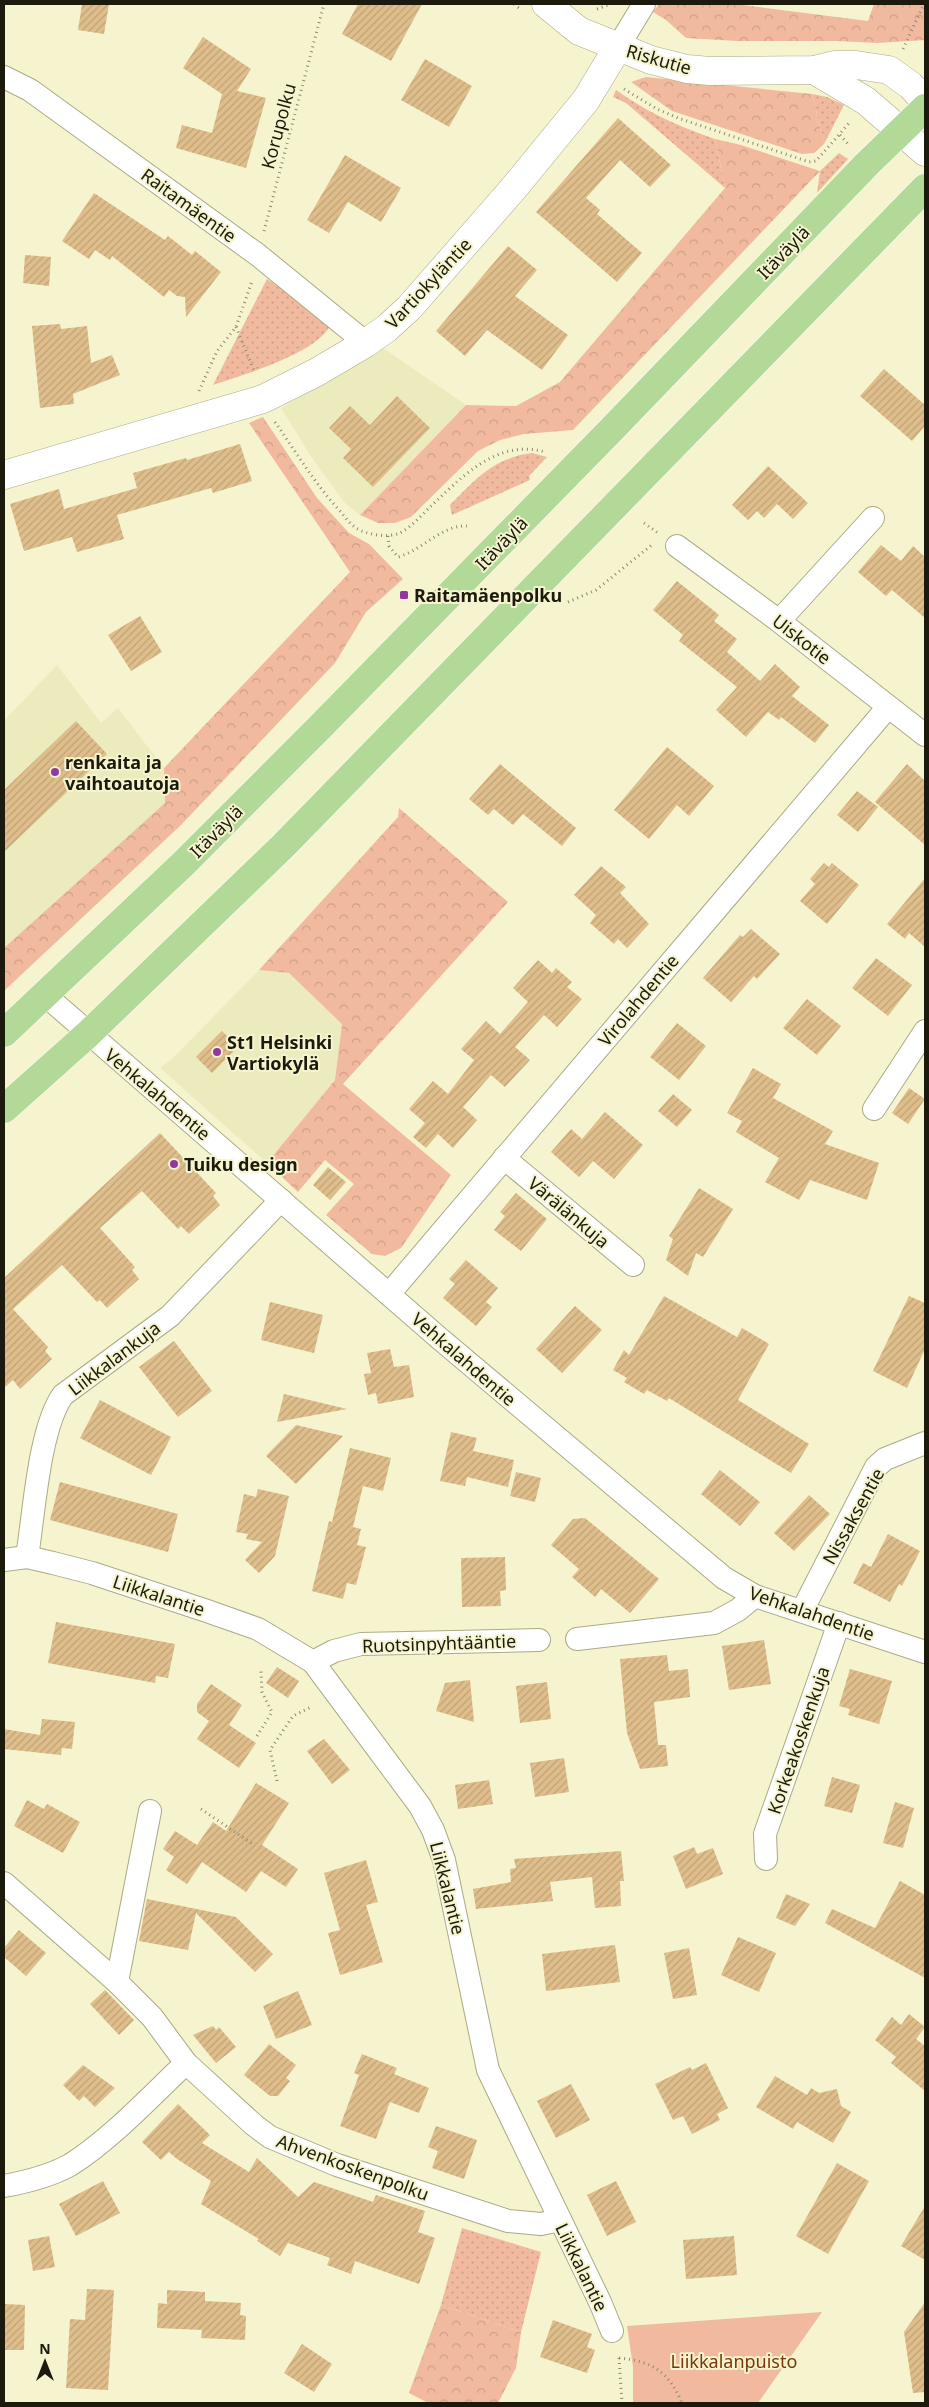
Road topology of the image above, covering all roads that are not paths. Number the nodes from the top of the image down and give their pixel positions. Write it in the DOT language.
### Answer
graph roads {
  1 [pos="546,4"];
  2 [pos="644,4"];
  3 [pos="618,47"];
  4 [pos="814,70"];
  5 [pos="4,77"];
  6 [pos="925,101"];
  7 [pos="925,108"];
  8 [pos="902,132"];
  9 [pos="925,152"];
  10 [pos="925,188"];
  11 [pos="366,343"];
  12 [pos="4,475"];
  13 [pos="874,518"];
  14 [pos="668,540"];
  15 [pos="779,621"];
  16 [pos="888,707"];
  17 [pos="925,735"];
  18 [pos="45,995"];
  19 [pos="925,1031"];
  20 [pos="4,1033"];
  21 [pos="88,1034"];
  22 [pos="4,1109"];
  23 [pos="874,1109"];
  24 [pos="504,1158"];
  25 [pos="281,1200"];
  26 [pos="633,1265"];
  27 [pos="389,1294"];
  28 [pos="925,1443"];
  29 [pos="27,1557"];
  30 [pos="4,1560"];
  31 [pos="755,1596"];
  32 [pos="802,1611"];
  33 [pos="839,1623"];
  34 [pos="577,1639"];
  35 [pos="539,1640"];
  36 [pos="925,1652"];
  37 [pos="313,1662"];
  38 [pos="150,1811"];
  39 [pos="766,1859"];
  40 [pos="4,1882"];
  41 [pos="117,1982"];
  42 [pos="186,2063"];
  43 [pos="4,2186"];
  44 [pos="560,2220"];
  45 [pos="612,2331"];
  1 -- 3 [label="street, Riskutie"];
  2 -- 3 [label="street, Vartiokyläntie"];
  3 -- 4 [label="street, Riskutie"];
  3 -- 11 [label="street, Vartiokyläntie"];
  4 -- 6 [label="street, Riskutie"];
  4 -- 8 [label="street"];
  5 -- 11 [label="street, Raitamäentie"];
  7 -- 8 [label="main road, Itäväylä"];
  8 -- 9 [label="street"];
  8 -- 18 [label="main road, Itäväylä"];
  10 -- 21 [label="main road"];
  11 -- 12 [label="street, Vartiokyläntie"];
  13 -- 15 [label="street"];
  14 -- 15 [label="street, Uiskotie"];
  15 -- 16 [label="street, Uiskotie"];
  16 -- 17 [label="street, Uiskotie"];
  16 -- 24 [label="street, Virolahdentie"];
  18 -- 20 [label="main road, Itäväylä"];
  18 -- 21 [label="street, Vehkalahdentie"];
  19 -- 23 [label="street"];
  21 -- 22 [label="main road"];
  21 -- 25 [label="street, Vehkalahdentie"];
  24 -- 26 [label="street, Värälänkuja"];
  24 -- 27 [label="street, Virolahdentie"];
  25 -- 27 [label="street, Vehkalahdentie"];
  25 -- 29 [label="street, Liikkalankuja"];
  27 -- 31 [label="street, Vehkalahdentie"];
  28 -- 32 [label="street, Nissaksentie"];
  29 -- 30 [label="street, Liikkalantie"];
  29 -- 37 [label="street, Liikkalantie"];
  31 -- 32 [label="street, Vehkalahdentie"];
  31 -- 34 [label="street"];
  32 -- 33 [label="street, Vehkalahdentie"];
  33 -- 36 [label="street, Vehkalahdentie"];
  33 -- 39 [label="street, Korkeakoskenkuja"];
  35 -- 37 [label="street, Ruotsinpyhtääntie"];
  37 -- 44 [label="street, Liikkalantie"];
  38 -- 41 [label="street"];
  40 -- 41 [label="street, Ahvenkoskenpolku"];
  41 -- 42 [label="street, Ahvenkoskenpolku"];
  42 -- 43 [label="street"];
  42 -- 44 [label="street, Ahvenkoskenpolku"];
  44 -- 45 [label="street, Liikkalantie"];
}
